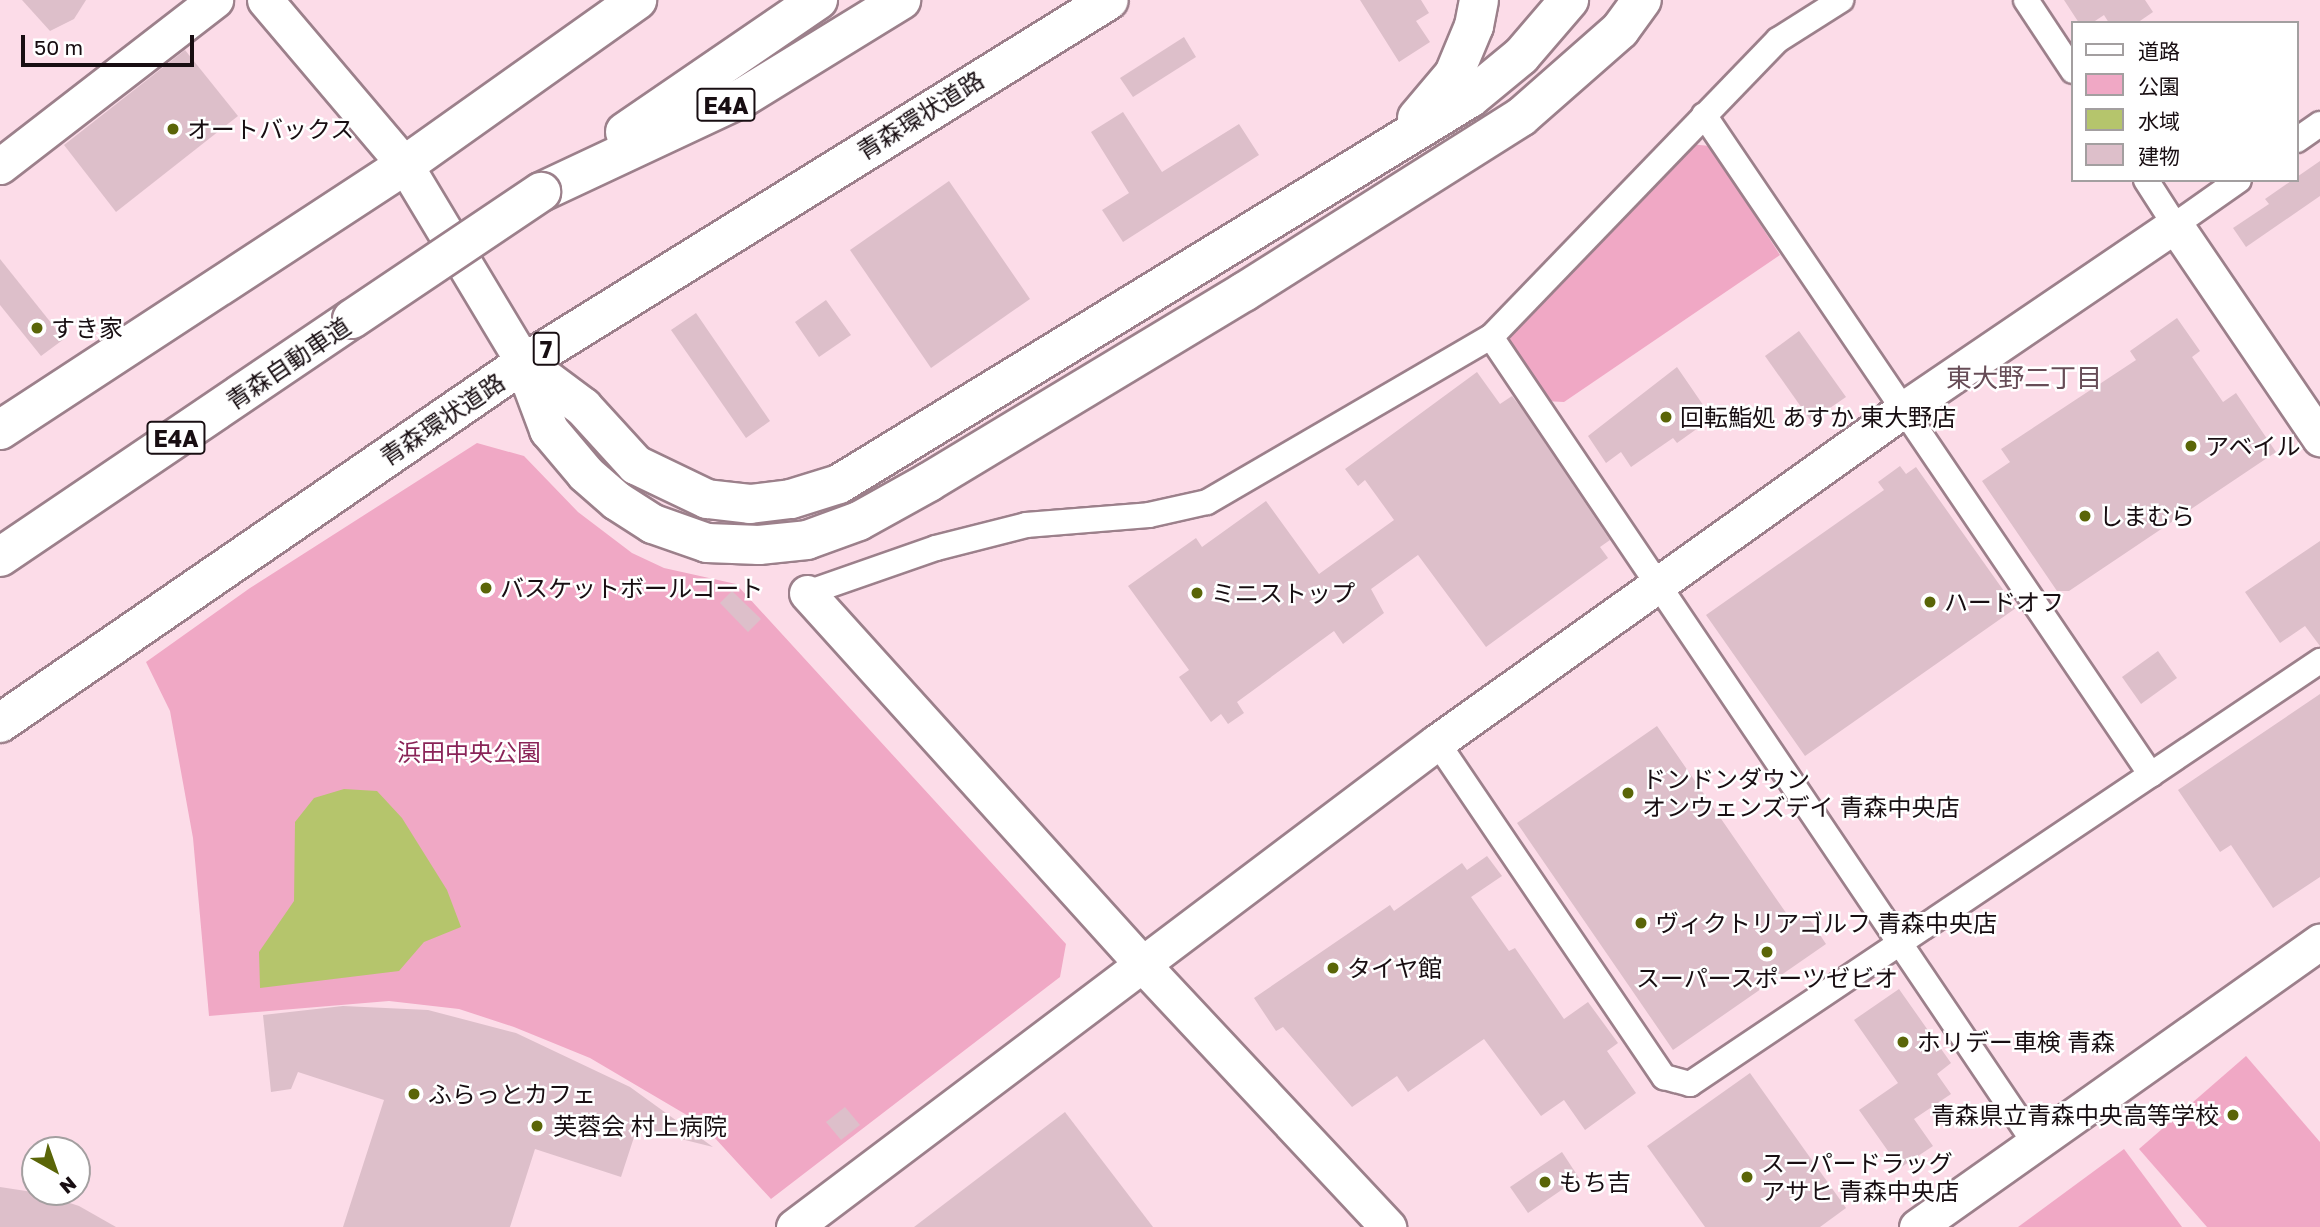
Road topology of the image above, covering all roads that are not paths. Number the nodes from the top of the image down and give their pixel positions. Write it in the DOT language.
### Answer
graph roads {
  1 [pos="215,0"];
  2 [pos="265,0"];
  3 [pos="637,0"];
  4 [pos="818,0"];
  5 [pos="901,0"];
  6 [pos="1109,0"];
  7 [pos="1479,0"];
  8 [pos="1569,0"];
  9 [pos="1595,0"];
  10 [pos="1642,0"];
  11 [pos="1841,0"];
  12 [pos="2026,0"];
  13 [pos="2072,69"];
  14 [pos="1704,115"];
  15 [pos="2320,124"];
  16 [pos="1403,136"];
  17 [pos="2299,139"];
  18 [pos="405,165"];
  19 [pos="0,166"];
  20 [pos="2147,182"];
  21 [pos="2236,182"];
  22 [pos="541,192"];
  23 [pos="1392,195"];
  24 [pos="2175,225"];
  25 [pos="1491,337"];
  26 [pos="524,363"];
  27 [pos="1904,409"];
  28 [pos="0,430"];
  29 [pos="2320,438"];
  30 [pos="0,557"];
  31 [pos="1657,583"];
  32 [pos="807,593"];
  33 [pos="2320,661"];
  34 [pos="0,723"];
  35 [pos="1437,742"];
  36 [pos="2151,775"];
  37 [pos="2320,942"];
  38 [pos="1901,945"];
  39 [pos="1141,963"];
  40 [pos="2034,1142"];
  41 [pos="794,1227"];
  42 [pos="1388,1227"];
  43 [pos="1917,1227"];
  1 -- 19 [label="street"];
  2 -- 18 [label="street"];
  3 -- 18 [label="highway"];
  4 -- 22 [label="highway, 青森自動車道 / E4A"];
  5 -- 22 [label="highway, 青森自動車道 / E4A"];
  6 -- 26 [label="highway, 青森環状道路 / 7"];
  7 -- 16 [label="highway"];
  8 -- 16 [label="highway"];
  9 -- 23 [label="highway"];
  10 -- 23 [label="highway"];
  11 -- 14 [label="street"];
  12 -- 13 [label="street"];
  14 -- 25 [label="street"];
  14 -- 27 [label="street"];
  15 -- 17 [label="street"];
  16 -- 26 [label="highway"];
  18 -- 26 [label="street"];
  18 -- 28 [label="highway"];
  20 -- 24 [label="street"];
  21 -- 24 [label="street"];
  22 -- 30 [label="highway, 青森自動車道 / E4A, bridge"];
  23 -- 26 [label="highway"];
  24 -- 27 [label="street"];
  24 -- 29 [label="street"];
  25 -- 31 [label="street"];
  25 -- 32 [label="street"];
  26 -- 34 [label="highway, 青森環状道路 / 7"];
  27 -- 31 [label="street"];
  27 -- 36 [label="street"];
  31 -- 35 [label="street"];
  31 -- 38 [label="street"];
  32 -- 39 [label="street"];
  33 -- 36 [label="street"];
  35 -- 38 [label="street"];
  35 -- 39 [label="street"];
  36 -- 38 [label="street"];
  37 -- 40 [label="street"];
  38 -- 40 [label="street"];
  39 -- 41 [label="street"];
  39 -- 42 [label="street"];
  40 -- 43 [label="street"];
}
